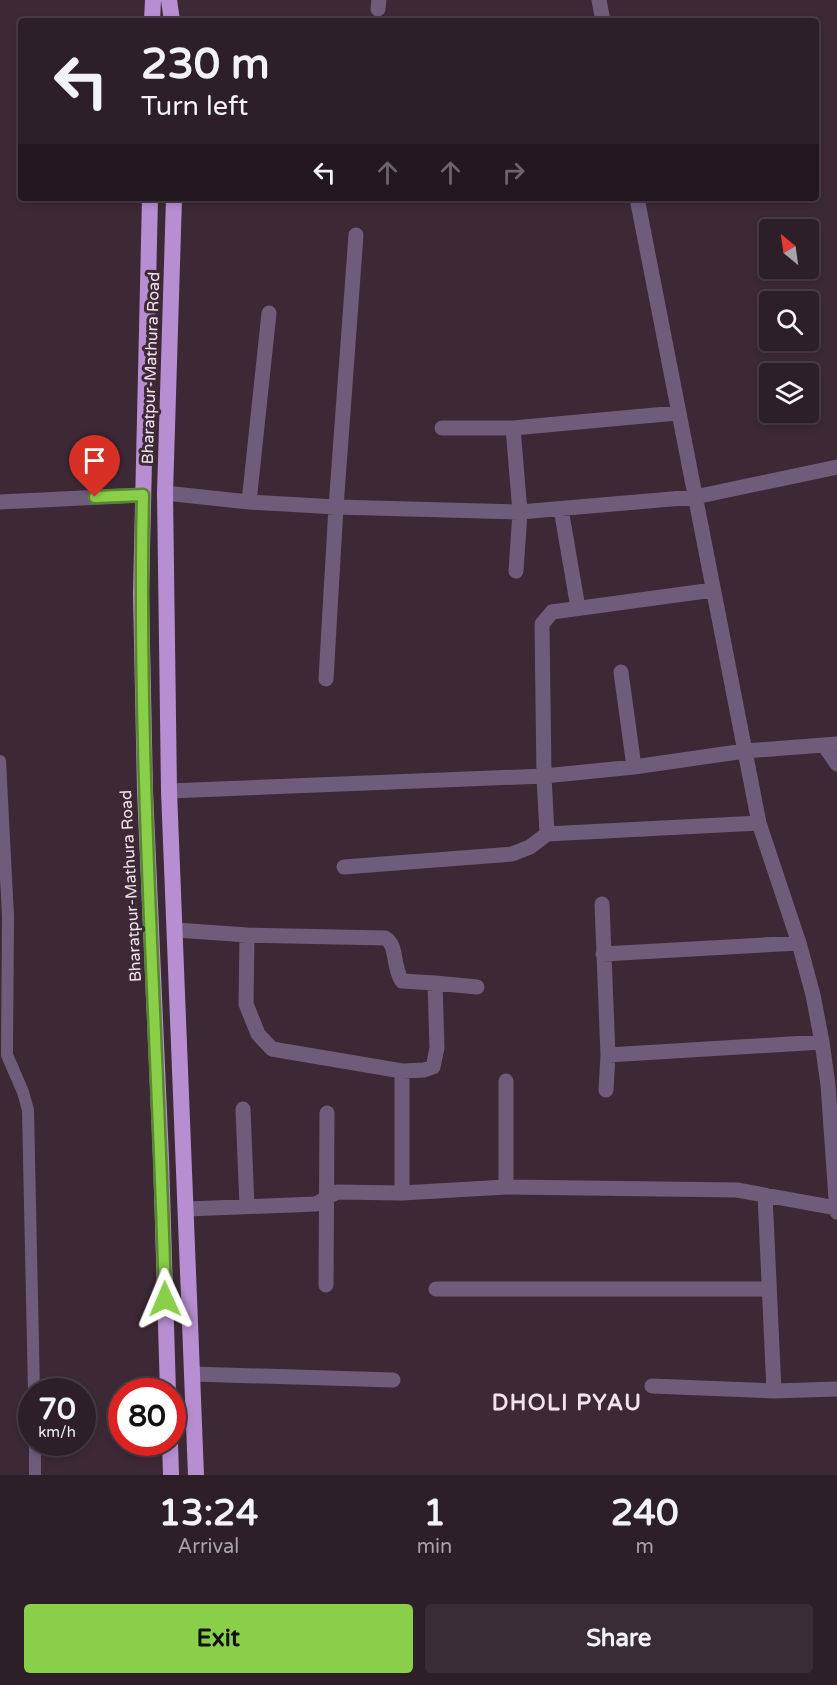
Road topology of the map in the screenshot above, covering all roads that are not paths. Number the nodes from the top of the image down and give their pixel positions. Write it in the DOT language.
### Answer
graph roads {
  1 [pos="153,0"];
  2 [pos="169,0"];
  3 [pos="599,0"];
  4 [pos="152,18"];
  5 [pos="172,18"];
  6 [pos="602,18"];
  7 [pos="150,201"];
  8 [pos="174,201"];
  9 [pos="637,201"];
  10 [pos="356,235"];
  11 [pos="268,313"];
  12 [pos="677,413"];
  13 [pos="442,428"];
  14 [pos="513,428"];
  15 [pos="837,467"];
  16 [pos="165,493"];
  17 [pos="143,495"];
  18 [pos="694,497"];
  19 [pos="0,502"];
  20 [pos="249,502"];
  21 [pos="336,507"];
  22 [pos="561,508"];
  23 [pos="520,512"];
  24 [pos="516,571"];
  25 [pos="713,590"];
  26 [pos="141,594"];
  27 [pos="167,595"];
  28 [pos="578,608"];
  29 [pos="621,672"];
  30 [pos="326,679"];
  31 [pos="830,745"];
  32 [pos="745,751"];
  33 [pos="0,761"];
  34 [pos="837,764"];
  35 [pos="634,767"];
  36 [pos="544,776"];
  37 [pos="169,791"];
  38 [pos="759,823"];
  39 [pos="547,834"];
  40 [pos="344,867"];
  41 [pos="602,904"];
  42 [pos="176,930"];
  43 [pos="247,934"];
  44 [pos="799,943"];
  45 [pos="603,954"];
  46 [pos="435,983"];
  47 [pos="477,987"];
  48 [pos="177,993"];
  49 [pos="154,994"];
  50 [pos="822,1042"];
  51 [pos="608,1055"];
  52 [pos="402,1071"];
  53 [pos="506,1081"];
  54 [pos="606,1090"];
  55 [pos="243,1108"];
  56 [pos="327,1113"];
  57 [pos="506,1187"];
  58 [pos="402,1193"];
  59 [pos="765,1195"];
  60 [pos="328,1198"];
  61 [pos="247,1208"];
  62 [pos="187,1209"];
  63 [pos="837,1209"];
  64 [pos="326,1285"];
  65 [pos="436,1289"];
  66 [pos="770,1289"];
  67 [pos="193,1374"];
  68 [pos="34,1378"];
  69 [pos="168,1378"];
  70 [pos="393,1380"];
  71 [pos="652,1386"];
  72 [pos="837,1389"];
  73 [pos="774,1391"];
  74 [pos="35,1456"];
  75 [pos="170,1456"];
  76 [pos="35,1475"];
  77 [pos="171,1475"];
  78 [pos="196,1475"];
  1 -- 4 [label="highway"];
  2 -- 5 [label="highway"];
  3 -- 6 [label="street"];
  7 -- 17 [label="highway, Bharatpur-Mathura Road"];
  8 -- 16 [label="highway, Bharatpur-Mathura Road"];
  9 -- 12 [label="street"];
  10 -- 21 [label="street"];
  11 -- 20 [label="street"];
  12 -- 14 [label="street"];
  12 -- 18 [label="street"];
  13 -- 14 [label="street"];
  14 -- 23 [label="street"];
  15 -- 18 [label="street"];
  16 -- 20 [label="street"];
  16 -- 27 [label="highway, Bharatpur-Mathura Road"];
  17 -- 19 [label="street"];
  17 -- 26 [label="highway, Bharatpur-Mathura Road"];
  18 -- 22 [label="street"];
  18 -- 25 [label="street"];
  20 -- 21 [label="street"];
  21 -- 23 [label="street"];
  21 -- 30 [label="street"];
  22 -- 23 [label="street"];
  22 -- 28 [label="street"];
  23 -- 24 [label="street"];
  25 -- 28 [label="street"];
  25 -- 32 [label="street"];
  26 -- 27 [label="highway"];
  26 -- 49 [label="highway, Bharatpur-Mathura Road"];
  27 -- 37 [label="highway, Bharatpur-Mathura Road"];
  28 -- 36 [label="street"];
  29 -- 35 [label="street"];
  31 -- 32 [label="street"];
  31 -- 34 [label="street"];
  32 -- 35 [label="street"];
  32 -- 38 [label="street"];
  33 -- 68 [label="lane"];
  35 -- 36 [label="street"];
  36 -- 37 [label="street"];
  36 -- 39 [label="street"];
  37 -- 42 [label="highway, Bharatpur-Mathura Road"];
  38 -- 39 [label="street"];
  38 -- 44 [label="street"];
  39 -- 40 [label="street"];
  41 -- 45 [label="street"];
  42 -- 43 [label="street"];
  42 -- 48 [label="highway, Bharatpur-Mathura Road"];
  43 -- 46 [label="street"];
  43 -- 52 [label="street"];
  44 -- 45 [label="street"];
  44 -- 50 [label="street"];
  45 -- 51 [label="street"];
  46 -- 47 [label="street"];
  46 -- 52 [label="street"];
  48 -- 49 [label="highway"];
  48 -- 62 [label="highway, Bharatpur-Mathura Road"];
  49 -- 69 [label="highway, Bharatpur-Mathura Road"];
  50 -- 51 [label="street"];
  50 -- 63 [label="street"];
  51 -- 54 [label="street"];
  52 -- 58 [label="street"];
  53 -- 57 [label="street"];
  55 -- 61 [label="street"];
  56 -- 60 [label="street"];
  57 -- 58 [label="street"];
  57 -- 59 [label="street"];
  58 -- 60 [label="street"];
  59 -- 63 [label="street"];
  59 -- 66 [label="street"];
  60 -- 61 [label="street"];
  60 -- 64 [label="street"];
  61 -- 62 [label="street"];
  62 -- 67 [label="highway, Bharatpur-Mathura Road"];
  65 -- 66 [label="street"];
  66 -- 73 [label="street"];
  67 -- 70 [label="street"];
  67 -- 78 [label="highway, Bharatpur-Mathura Road"];
  71 -- 73 [label="street"];
  72 -- 73 [label="street"];
  74 -- 76 [label="lane"];
  75 -- 77 [label="highway"];
}
